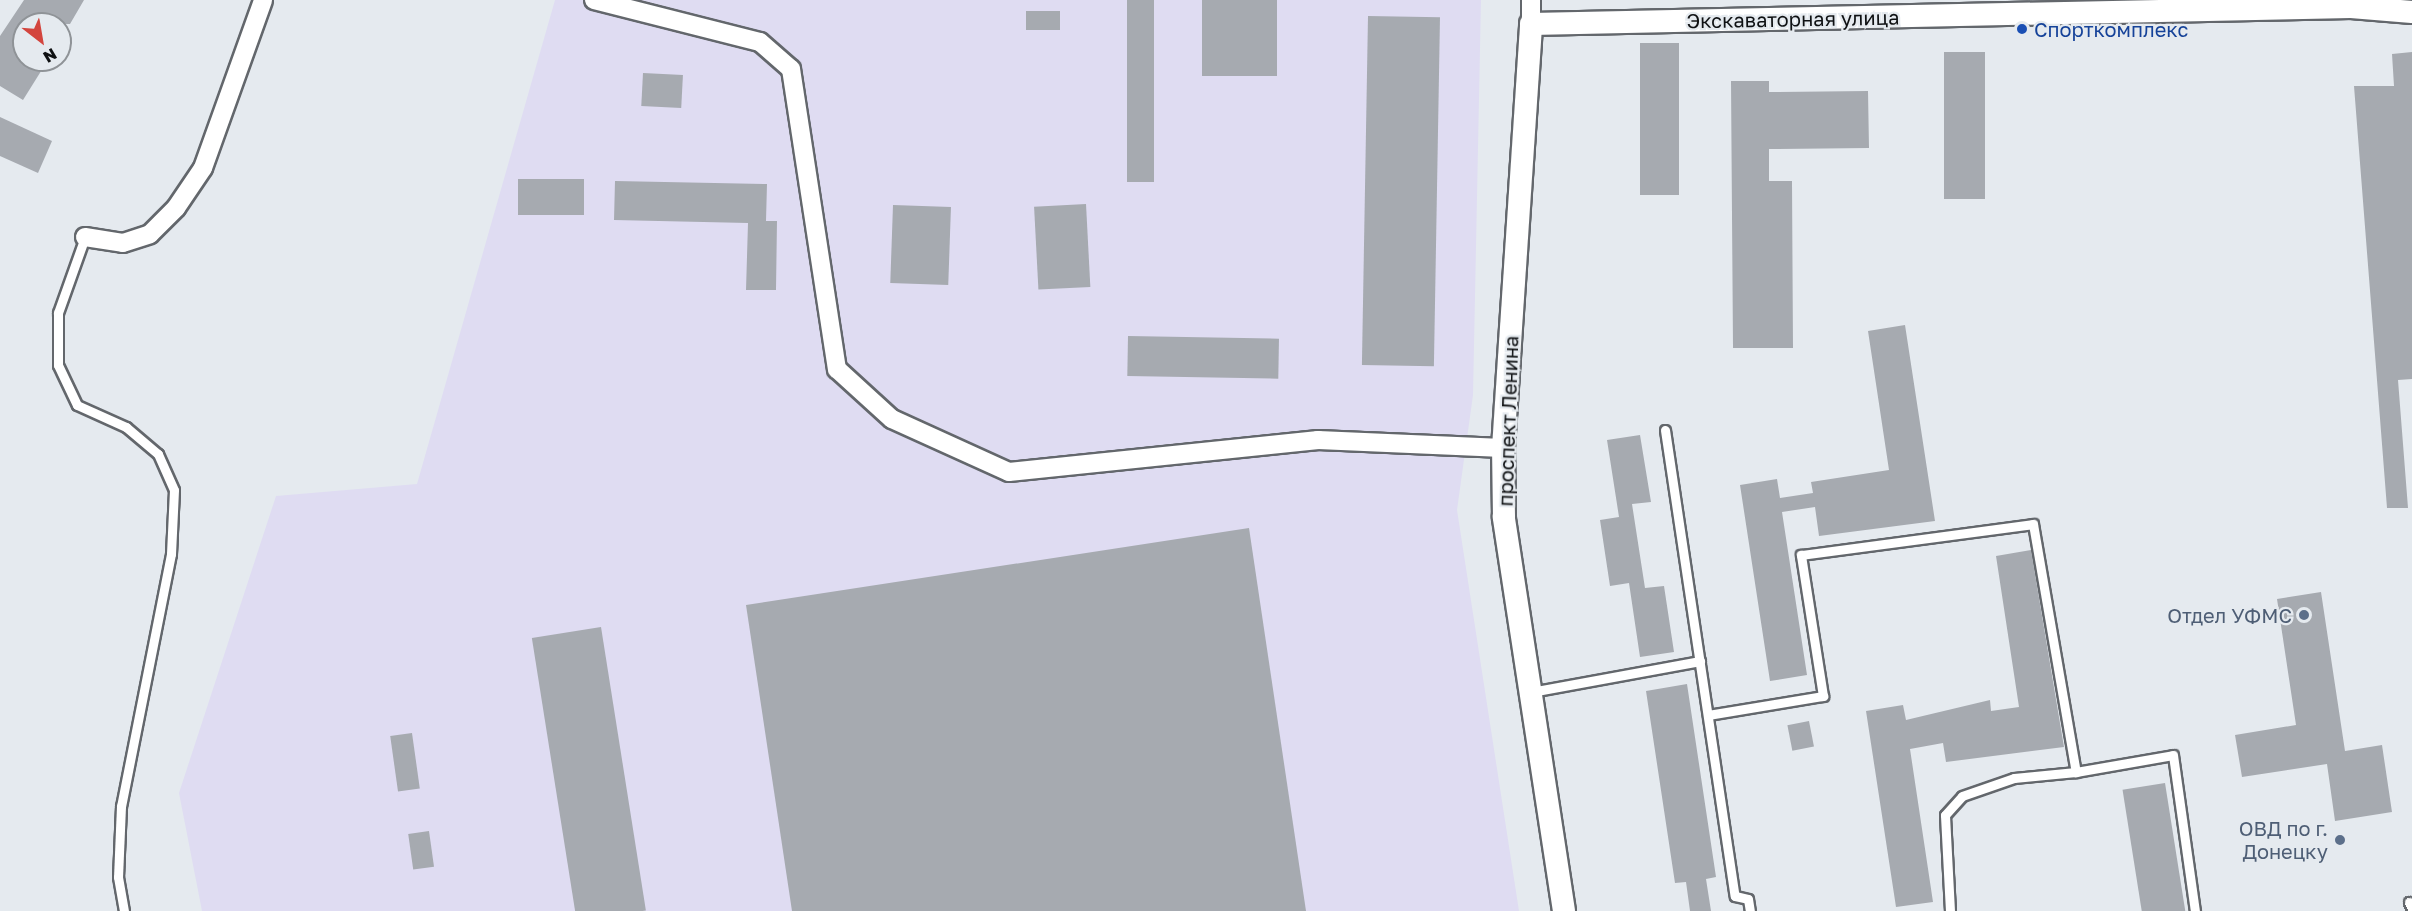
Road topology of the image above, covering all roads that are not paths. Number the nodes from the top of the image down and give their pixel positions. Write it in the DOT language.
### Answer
graph roads {
  1 [pos="263,0"];
  2 [pos="594,0"];
  3 [pos="1531,0"];
  4 [pos="2306,5"];
  5 [pos="2412,12"];
  6 [pos="1531,24"];
  7 [pos="85,237"];
  8 [pos="1665,430"];
  9 [pos="1503,448"];
  10 [pos="1700,661"];
  11 [pos="1531,692"];
  12 [pos="1708,715"];
  13 [pos="2076,772"];
  14 [pos="124,911"];
  15 [pos="1564,911"];
  16 [pos="1750,911"];
  17 [pos="1950,911"];
  18 [pos="2195,911"];
  1 -- 7 [label="street"];
  2 -- 9 [label="street"];
  3 -- 6 [label="street, проспект Ленина"];
  4 -- 5 [label="street, Экскаваторная улица"];
  4 -- 6 [label="street, Экскаваторная улица"];
  6 -- 9 [label="street, проспект Ленина"];
  7 -- 14 [label="lane"];
  8 -- 10 [label="lane"];
  9 -- 11 [label="street, проспект Ленина"];
  10 -- 11 [label="lane"];
  10 -- 12 [label="lane"];
  11 -- 15 [label="street, проспект Ленина"];
  12 -- 13 [label="lane"];
  12 -- 16 [label="lane"];
  13 -- 17 [label="lane"];
  13 -- 18 [label="lane"];
}
